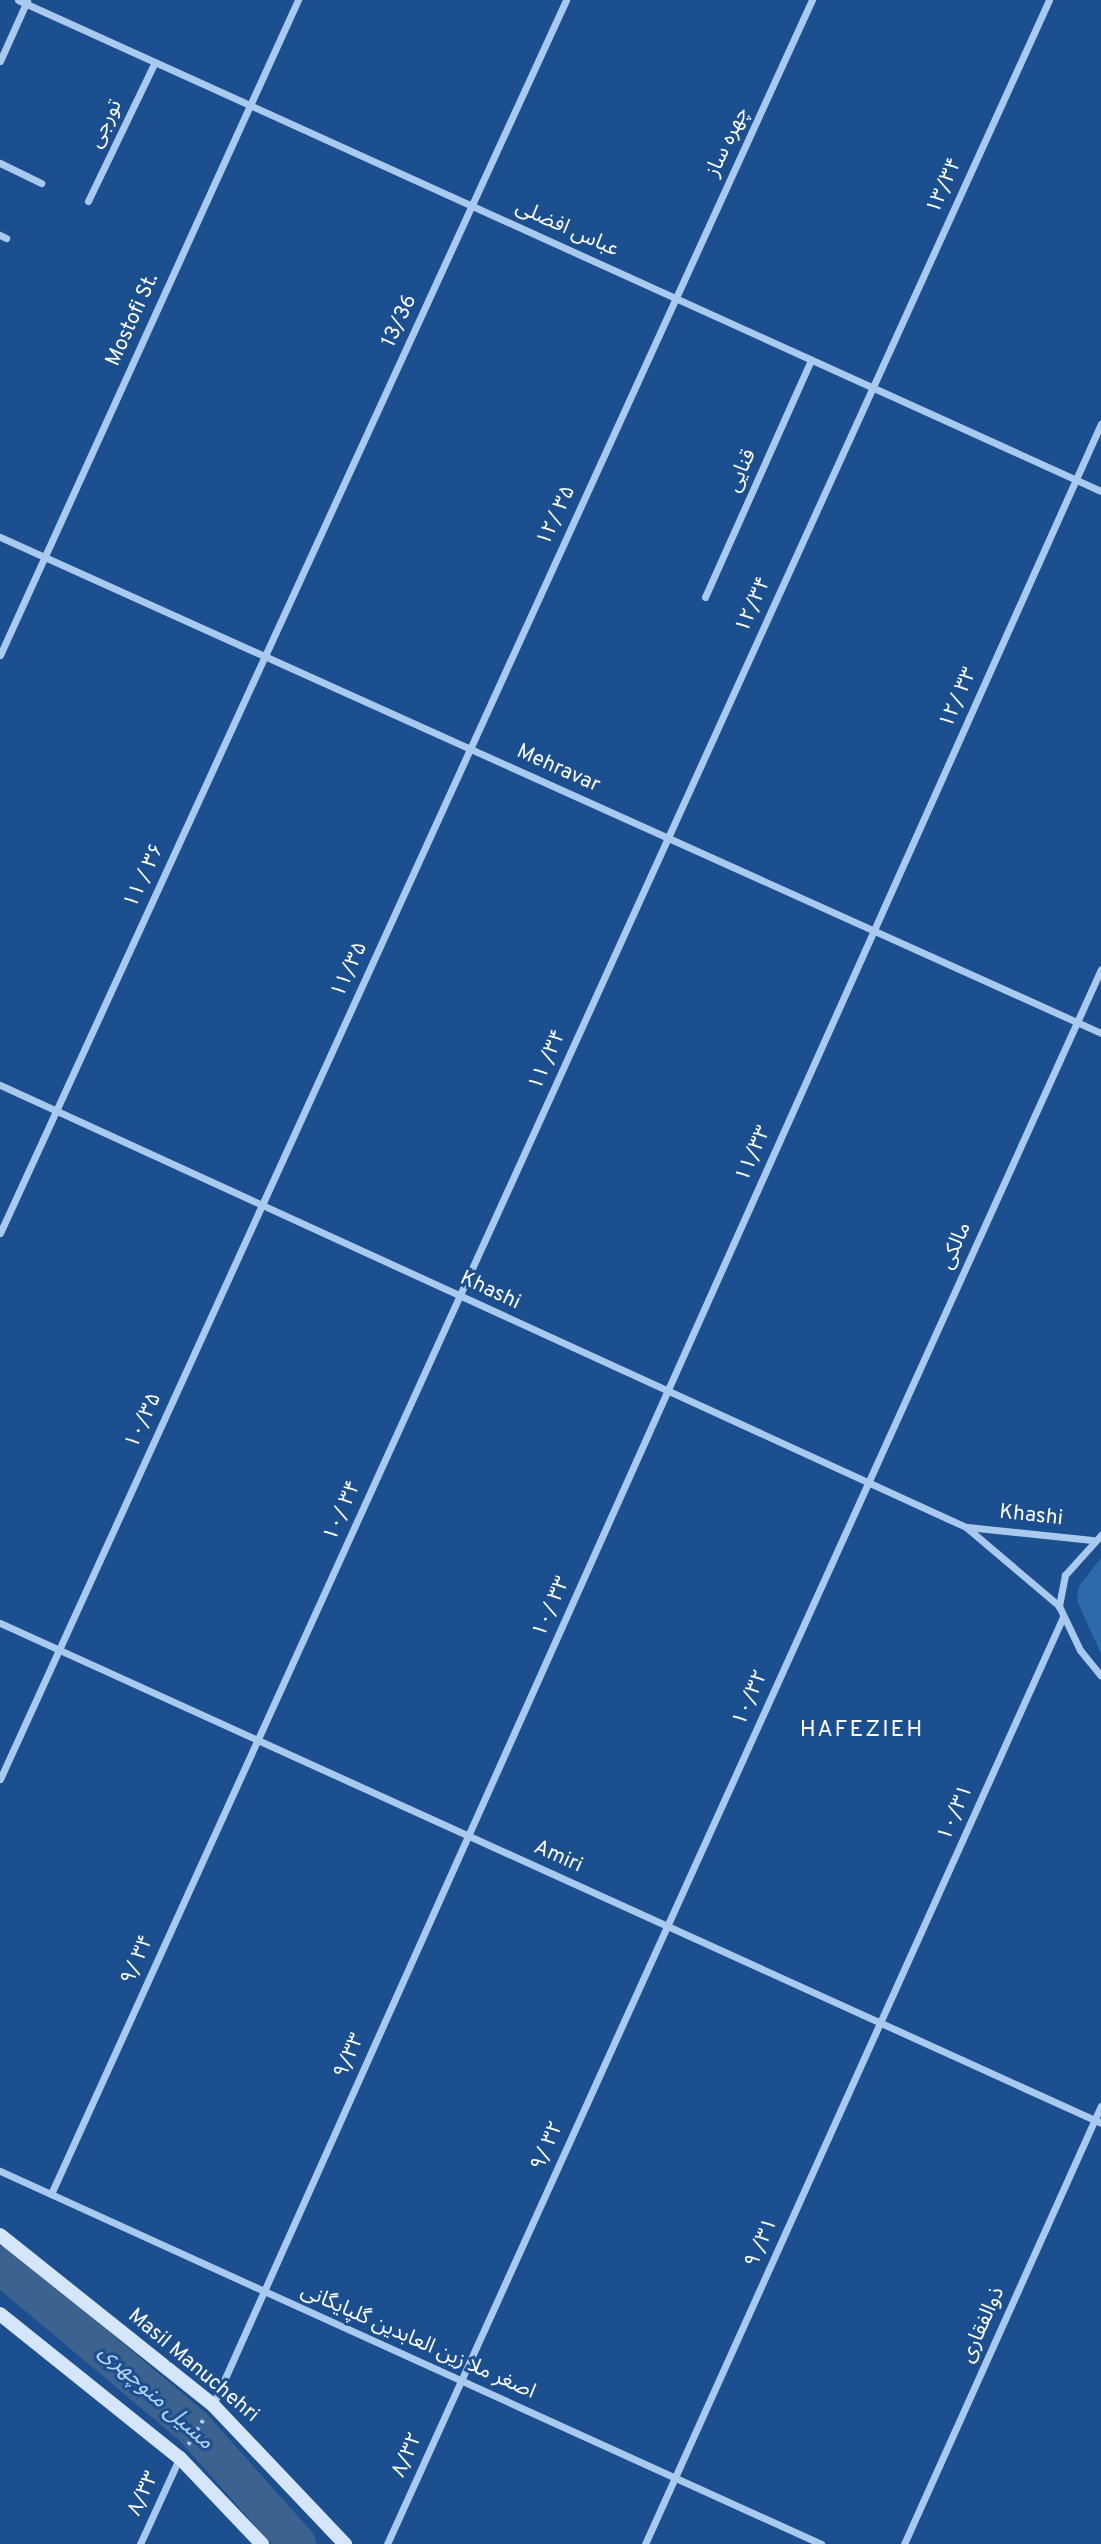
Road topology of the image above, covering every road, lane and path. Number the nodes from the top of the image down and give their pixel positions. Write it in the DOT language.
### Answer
graph roads {
  1 [pos="18,0"];
  2 [pos="298,0"];
  3 [pos="566,0"];
  4 [pos="812,0"];
  5 [pos="1049,0"];
  6 [pos="27,2"];
  7 [pos="0,61"];
  8 [pos="155,62"];
  9 [pos="250,105"];
  10 [pos="0,163"];
  11 [pos="41,183"];
  12 [pos="88,201"];
  13 [pos="472,206"];
  14 [pos="676,298"];
  15 [pos="811,360"];
  16 [pos="872,387"];
  17 [pos="1101,424"];
  18 [pos="1076,480"];
  19 [pos="1101,491"];
  20 [pos="0,537"];
  21 [pos="45,557"];
  22 [pos="705,597"];
  23 [pos="0,655"];
  24 [pos="265,656"];
  25 [pos="470,749"];
  26 [pos="668,838"];
  27 [pos="874,931"];
  28 [pos="1101,969"];
  29 [pos="1077,1022"];
  30 [pos="1101,1033"];
  31 [pos="0,1085"];
  32 [pos="56,1111"];
  33 [pos="262,1206"];
  34 [pos="0,1233"];
  35 [pos="459,1297"];
  36 [pos="667,1392"];
  37 [pos="867,1484"];
  38 [pos="966,1527"];
  39 [pos="1101,1535"];
  40 [pos="1092,1541"];
  41 [pos="1059,1606"];
  42 [pos="1063,1617"];
  43 [pos="0,1623"];
  44 [pos="59,1650"];
  45 [pos="1101,1676"];
  46 [pos="258,1740"];
  47 [pos="0,1779"];
  48 [pos="468,1835"];
  49 [pos="667,1926"];
  50 [pos="880,2023"];
  51 [pos="1101,2106"];
  52 [pos="1098,2121"];
  53 [pos="0,2171"];
  54 [pos="51,2194"];
  55 [pos="0,2235"];
  56 [pos="264,2291"];
  57 [pos="0,2314"];
  58 [pos="461,2381"];
  59 [pos="213,2405"];
  60 [pos="180,2458"];
  61 [pos="675,2478"];
  62 [pos="140,2544"];
  63 [pos="262,2544"];
  64 [pos="345,2544"];
  65 [pos="387,2544"];
  66 [pos="645,2544"];
  67 [pos="821,2544"];
  68 [pos="904,2544"];
  1 -- 6 [label="street, عباس افضلی"];
  2 -- 9 [label="street, Mostofi St."];
  3 -- 13 [label="street, 13/36"];
  4 -- 14 [label="street, چهره ساز"];
  5 -- 16 [label="street, ۱۳/۳۴"];
  6 -- 7 [label="street"];
  6 -- 8 [label="street, عباس افضلی"];
  8 -- 9 [label="street, عباس افضلی"];
  8 -- 12 [label="street, تورجی"];
  9 -- 13 [label="street, عباس افضلی"];
  9 -- 21 [label="street, Mostofi St."];
  10 -- 11 [label="street"];
  13 -- 14 [label="street, عباس افضلی"];
  13 -- 24 [label="street, 13/36"];
  14 -- 15 [label="street, عباس افضلی"];
  14 -- 25 [label="street, ۱۲/ ۳۵"];
  15 -- 16 [label="street, عباس افضلی"];
  15 -- 22 [label="street, قنایی"];
  16 -- 18 [label="street, عباس افضلی"];
  16 -- 26 [label="street, ۱۲/۳۴"];
  17 -- 18 [label="street, ۱۲/ ۳۳"];
  18 -- 19 [label="street, عباس افضلی"];
  18 -- 27 [label="street, ۱۲/ ۳۳"];
  20 -- 21 [label="street, Mehravar"];
  21 -- 23 [label="street, Mostofi St."];
  21 -- 24 [label="street, Mehravar"];
  24 -- 25 [label="street, Mehravar"];
  24 -- 32 [label="street, ۱۱ / ۳۶"];
  25 -- 26 [label="street, Mehravar"];
  25 -- 33 [label="street, ۱۱/۳۵"];
  26 -- 27 [label="street, Mehravar"];
  26 -- 35 [label="street, ۱۱ /۳۴"];
  27 -- 29 [label="street, Mehravar"];
  27 -- 36 [label="street, ۱۱/۳۳"];
  28 -- 29 [label="street, مالکی"];
  29 -- 30 [label="street, Mehravar"];
  29 -- 37 [label="street, مالکی"];
  31 -- 32 [label="street, Khashi"];
  32 -- 33 [label="street, Khashi"];
  32 -- 34 [label="street, ۱۱ / ۳۶"];
  33 -- 35 [label="street, Khashi"];
  33 -- 44 [label="street, ۱۰/۳۵"];
  35 -- 36 [label="street, Khashi"];
  35 -- 46 [label="street, ۱۰/ ۳۴"];
  36 -- 37 [label="street, Khashi"];
  36 -- 48 [label="street, ۱۰/ ۳۳"];
  37 -- 38 [label="street, Khashi"];
  37 -- 49 [label="street, ۱۰/۳۲"];
  38 -- 40 [label="street, Khashi"];
  38 -- 41 [label="street, Khashi"];
  39 -- 40 [label="street"];
  40 -- 41 [label="street"];
  41 -- 42 [label="street"];
  42 -- 45 [label="street"];
  42 -- 50 [label="street, ۱۰/۳۱"];
  43 -- 44 [label="street, Amiri"];
  44 -- 46 [label="street, Amiri"];
  44 -- 47 [label="street, ۱۰/۳۵"];
  46 -- 48 [label="street, Amiri"];
  46 -- 54 [label="street, ۹/ ۳۴"];
  48 -- 49 [label="street, Amiri"];
  48 -- 56 [label="street, ۹/۳۳"];
  49 -- 50 [label="street, Amiri"];
  49 -- 58 [label="street, ۹/ ۳۲"];
  50 -- 52 [label="street, Amiri"];
  50 -- 61 [label="street, ۹ /۳۱"];
  51 -- 52 [label="street, ذوالفقاری"];
  52 -- 68 [label="street, ذوالفقاری"];
  53 -- 54 [label="street, اصغر ملا زین العابدین گلپایگانی"];
  54 -- 56 [label="street, اصغر ملا زین العابدین گلپایگانی"];
  55 -- 59 [label="main road, Masil Manuchehri"];
  56 -- 58 [label="street, اصغر ملا زین العابدین گلپایگانی"];
  56 -- 59 [label="street, ۹/۳۳"];
  57 -- 60 [label="main road"];
  58 -- 61 [label="street, اصغر ملا زین العابدین گلپایگانی"];
  58 -- 65 [label="street, ۸/۳۲"];
  59 -- 60 [label="path"];
  59 -- 64 [label="main road, Masil Manuchehri"];
  60 -- 62 [label="street, ۸/۳۳"];
  60 -- 63 [label="main road"];
  61 -- 66 [label="street, ۹ /۳۱"];
  61 -- 67 [label="street, اصغر ملا زین العابدین گلپایگانی"];
}
